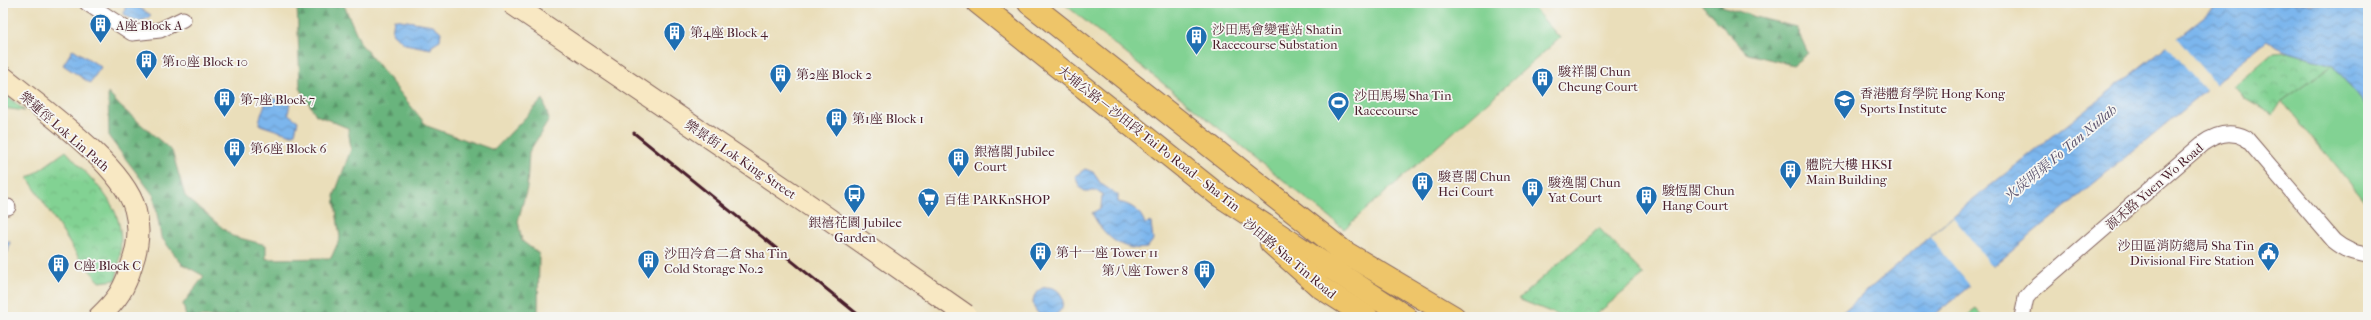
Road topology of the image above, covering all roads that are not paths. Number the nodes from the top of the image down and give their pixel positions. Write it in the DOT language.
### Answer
graph roads {
  1 [pos="87,3"];
  2 [pos="511,3"];
  3 [pos="978,3"];
  4 [pos="1029,3"];
  5 [pos="183,19"];
  6 [pos="3,77"];
  7 [pos="1217,194"];
  8 [pos="2368,255"];
  9 [pos="100,317"];
  10 [pos="968,317"];
  11 [pos="1367,317"];
  12 [pos="1406,317"];
  13 [pos="1454,317"];
  14 [pos="2022,317"];
  1 -- 5 [label="street"];
  2 -- 10 [label="street, 樂景街 Lok King Street, bridge"];
  3 -- 7 [label="highway, 大埔公路－沙田段 Tai Po Road – Sha Tin"];
  4 -- 13 [label="highway"];
  6 -- 9 [label="street, 樂蓮徑 Lok Lin Path"];
  7 -- 11 [label="highway, 沙田路 Sha Tin Road"];
  7 -- 12 [label="highway, 大埔公路－沙田段 Tai Po Road – Sha Tin"];
  8 -- 14 [label="street, 源禾路 Yuen Wo Road"];
}
